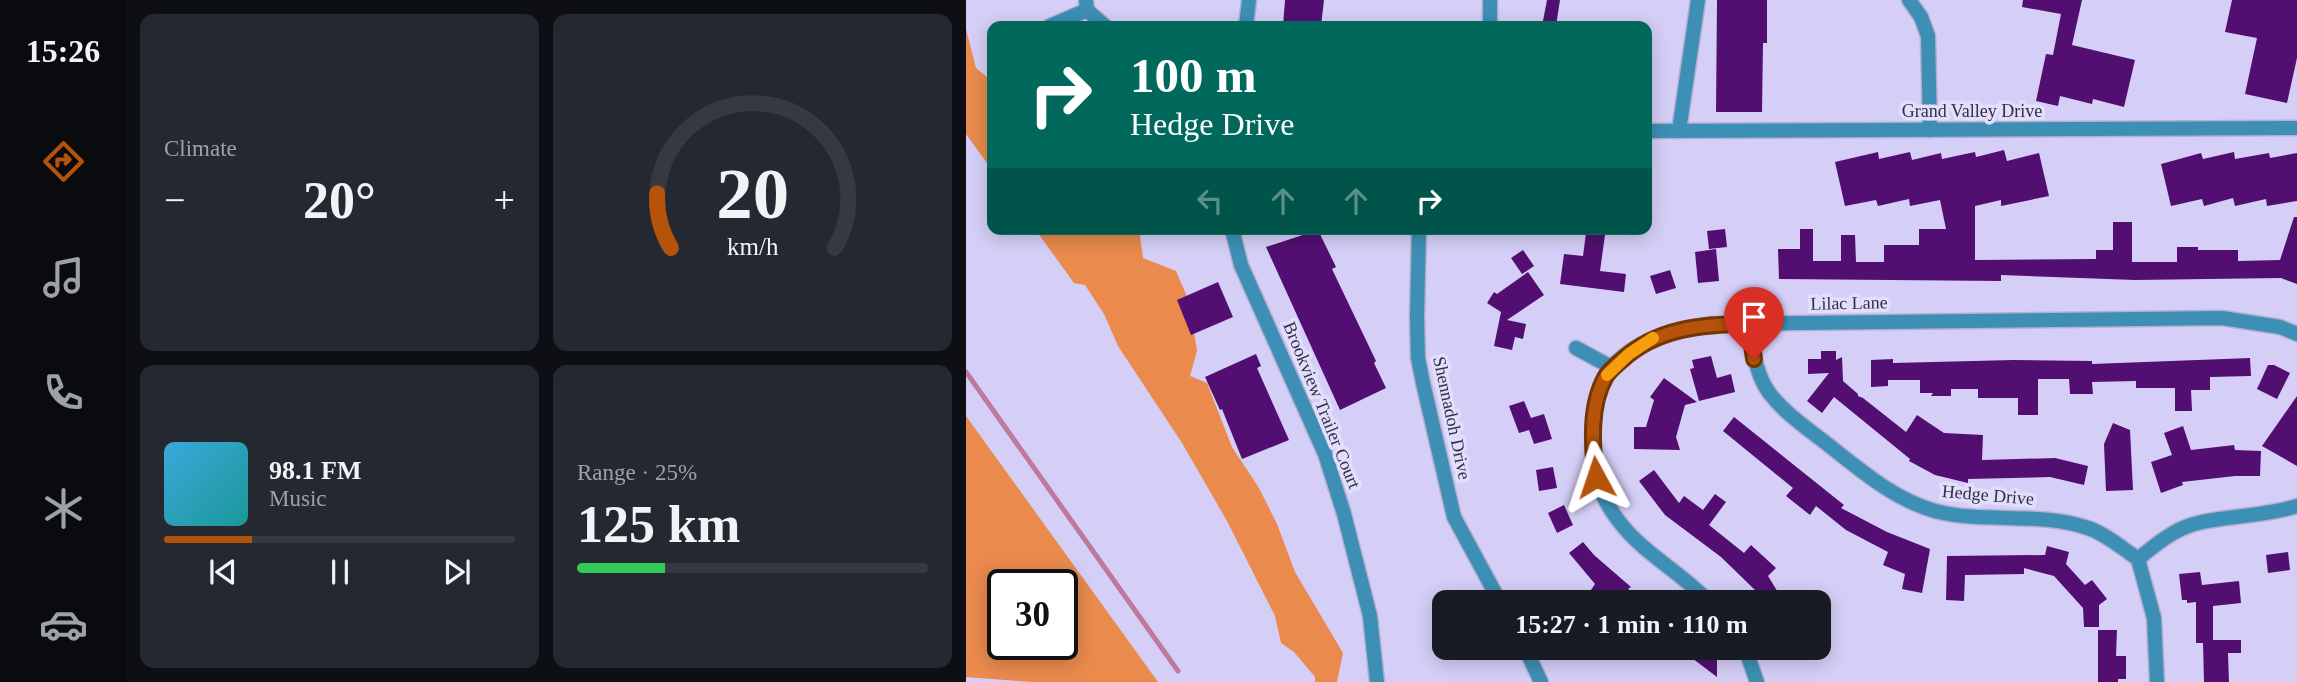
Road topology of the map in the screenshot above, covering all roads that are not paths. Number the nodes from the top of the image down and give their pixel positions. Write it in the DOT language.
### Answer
graph roads {
  1 [pos="1249,0"];
  2 [pos="1490,0"];
  3 [pos="1698,0"];
  4 [pos="1909,0"];
  5 [pos="1086,5"];
  6 [pos="1059,21"];
  7 [pos="1100,21"];
  8 [pos="1247,21"];
  9 [pos="1490,21"];
  10 [pos="2297,128"];
  11 [pos="1930,130"];
  12 [pos="1652,131"];
  13 [pos="1679,131"];
  14 [pos="1234,235"];
  15 [pos="1419,235"];
  16 [pos="1749,324"];
  17 [pos="2297,334"];
  18 [pos="1576,348"];
  19 [pos="1613,368"];
  20 [pos="2297,506"];
  21 [pos="2138,559"];
  22 [pos="1494,590"];
  23 [pos="1695,590"];
  24 [pos="1531,660"];
  25 [pos="1749,660"];
  26 [pos="1377,682"];
  27 [pos="1541,682"];
  28 [pos="1757,682"];
  29 [pos="2157,682"];
  1 -- 8 [label="street"];
  2 -- 9 [label="street"];
  3 -- 13 [label="street"];
  4 -- 11 [label="street"];
  5 -- 6 [label="street"];
  5 -- 7 [label="street"];
  10 -- 11 [label="street, Grand Valley Drive"];
  11 -- 13 [label="street, Grand Valley Drive"];
  12 -- 13 [label="street, Grand Valley Drive"];
  14 -- 26 [label="street, Brookview Trailer Court"];
  15 -- 22 [label="street, Shennadoh Drive"];
  16 -- 17 [label="street, Lilac Lane"];
  16 -- 19 [label="street, Lilac Lane"];
  16 -- 21 [label="street, Hedge Drive"];
  18 -- 19 [label="street"];
  19 -- 23 [label="street, Lilac Lane"];
  20 -- 21 [label="street"];
  21 -- 29 [label="street"];
  24 -- 27 [label="street"];
  25 -- 28 [label="street"];
}
